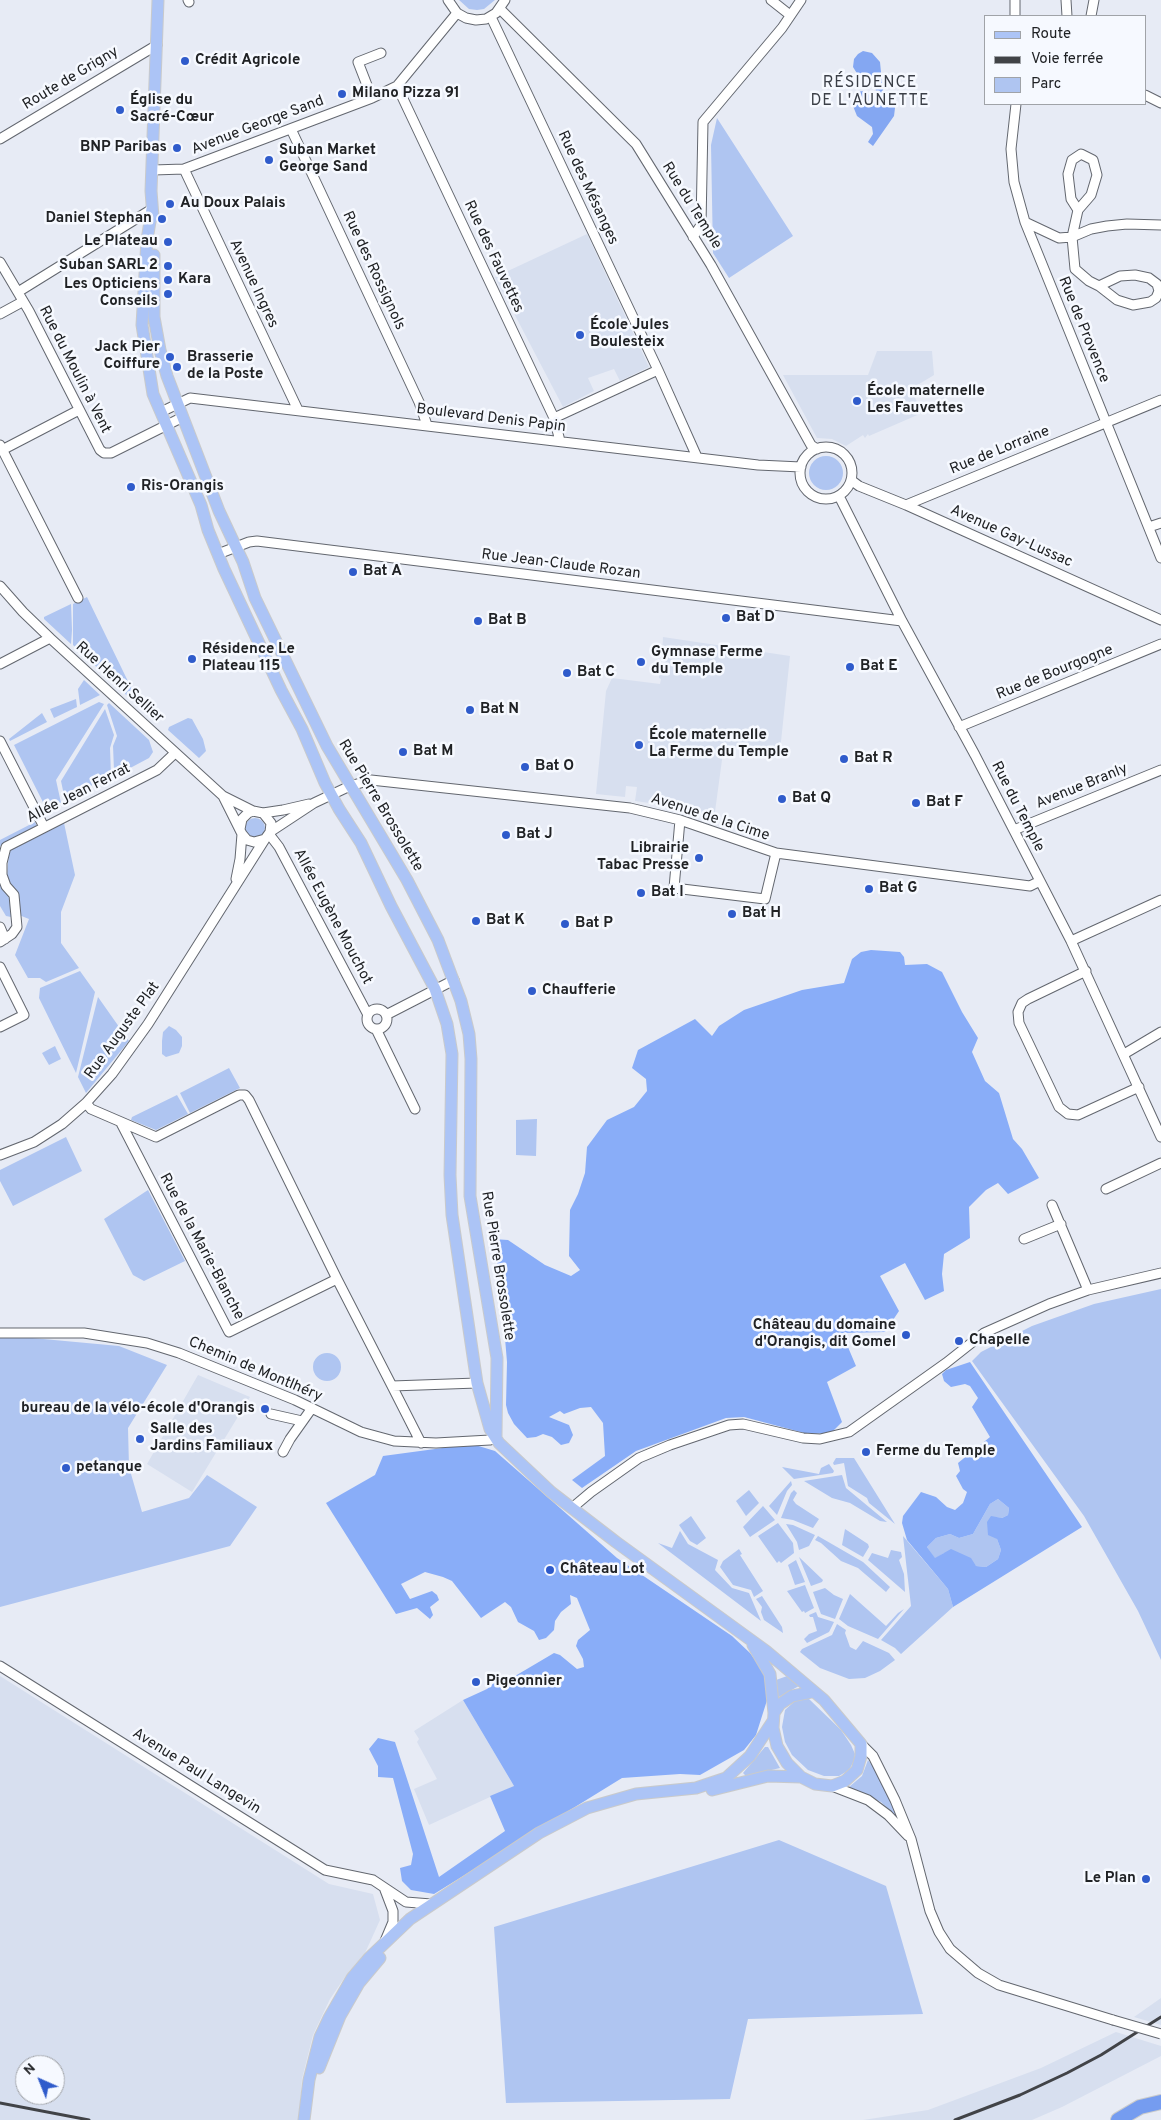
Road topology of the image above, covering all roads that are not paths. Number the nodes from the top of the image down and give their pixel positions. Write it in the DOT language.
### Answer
graph roads {
  1 [pos="158,0"];
  2 [pos="448,0"];
  3 [pos="506,0"];
  4 [pos="771,0"];
  5 [pos="801,0"];
  6 [pos="1015,0"];
  7 [pos="1066,0"];
  8 [pos="1094,0"];
  9 [pos="500,9"];
  10 [pos="457,13"];
  11 [pos="1015,15"];
  12 [pos="1067,15"];
  13 [pos="1091,15"];
  14 [pos="790,16"];
  15 [pos="491,17"];
  16 [pos="157,45"];
  17 [pos="381,53"];
  18 [pos="397,86"];
  19 [pos="1146,96"];
  20 [pos="372,98"];
  21 [pos="1161,104"];
  22 [pos="1016,105"];
  23 [pos="291,129"];
  24 [pos="0,139"];
  25 [pos="184,169"];
  26 [pos="153,170"];
  27 [pos="152,209"];
  28 [pos="1078,210"];
  29 [pos="1026,222"];
  30 [pos="1161,225"];
  31 [pos="1072,237"];
  32 [pos="693,238"];
  33 [pos="0,262"];
  34 [pos="1099,286"];
  35 [pos="18,292"];
  36 [pos="22,302"];
  37 [pos="0,314"];
  38 [pos="658,370"];
  39 [pos="1161,400"];
  40 [pos="178,403"];
  41 [pos="79,410"];
  42 [pos="298,410"];
  43 [pos="161,412"];
  44 [pos="183,417"];
  45 [pos="554,418"];
  46 [pos="1106,422"];
  47 [pos="166,425"];
  48 [pos="427,425"];
  49 [pos="560,441"];
  50 [pos="1,447"];
  51 [pos="817,449"];
  52 [pos="696,457"];
  53 [pos="801,467"];
  54 [pos="851,480"];
  55 [pos="839,496"];
  56 [pos="906,505"];
  57 [pos="1161,522"];
  58 [pos="1149,527"];
  59 [pos="236,547"];
  60 [pos="218,554"];
  61 [pos="1161,558"];
  62 [pos="0,586"];
  63 [pos="78,598"];
  64 [pos="1161,620"];
  65 [pos="902,621"];
  66 [pos="50,638"];
  67 [pos="1161,644"];
  68 [pos="0,664"];
  69 [pos="960,727"];
  70 [pos="0,741"];
  71 [pos="175,753"];
  72 [pos="1161,770"];
  73 [pos="350,786"];
  74 [pos="332,795"];
  75 [pos="223,796"];
  76 [pos="314,803"];
  77 [pos="253,811"];
  78 [pos="263,812"];
  79 [pos="680,820"];
  80 [pos="44,827"];
  81 [pos="1014,830"];
  82 [pos="241,832"];
  83 [pos="268,835"];
  84 [pos="776,853"];
  85 [pos="1040,880"];
  86 [pos="234,886"];
  87 [pos="1161,900"];
  88 [pos="0,929"];
  89 [pos="2,941"];
  90 [pos="1071,941"];
  91 [pos="0,967"];
  92 [pos="1086,972"];
  93 [pos="454,980"];
  94 [pos="434,989"];
  95 [pos="368,1015"];
  96 [pos="386,1015"];
  97 [pos="0,1027"];
  98 [pos="376,1029"];
  99 [pos="1161,1032"];
  100 [pos="1124,1054"];
  101 [pos="1139,1086"];
  102 [pos="86,1103"];
  103 [pos="415,1109"];
  104 [pos="121,1123"];
  105 [pos="1161,1137"];
  106 [pos="0,1155"];
  107 [pos="1161,1163"];
  108 [pos="1106,1189"];
  109 [pos="1052,1205"];
  110 [pos="1061,1224"];
  111 [pos="1024,1239"];
  112 [pos="1161,1273"];
  113 [pos="336,1279"];
  114 [pos="1088,1290"];
  115 [pos="0,1333"];
  116 [pos="477,1383"];
  117 [pos="392,1386"];
  118 [pos="312,1408"];
  119 [pos="271,1414"];
  120 [pos="302,1421"];
  121 [pos="496,1438"];
  122 [pos="421,1443"];
  123 [pos="283,1452"];
  124 [pos="572,1508"];
  125 [pos="747,1638"];
  126 [pos="0,1666"];
  127 [pos="812,1692"];
  128 [pos="774,1717"];
  129 [pos="862,1744"];
  130 [pos="801,1777"];
  131 [pos="832,1786"];
  132 [pos="912,1839"];
  133 [pos="384,1887"];
  134 [pos="431,1904"];
  135 [pos="385,1942"];
  136 [pos="1161,2034"];
  137 [pos="1160,2102"];
  138 [pos="304,2120"];
  139 [pos="309,2120"];
  140 [pos="1118,2120"];
  1 -- 16 [label="main road, Rue Pierre Brossolette"];
  2 -- 10 [label="street"];
  3 -- 9 [label="street"];
  4 -- 14 [label="street"];
  5 -- 14 [label="street"];
  6 -- 11 [label="street"];
  7 -- 12 [label="street"];
  8 -- 13 [label="street"];
  9 -- 15 [label="street"];
  9 -- 32 [label="street, Rue du Temple"];
  10 -- 15 [label="street"];
  10 -- 18 [label="street, Avenue George Sand"];
  14 -- 32 [label="street"];
  15 -- 38 [label="street, Rue des Mésanges"];
  16 -- 24 [label="street, Route de Grigny"];
  16 -- 26 [label="main road, Rue Pierre Brossolette"];
  17 -- 20 [label="street"];
  18 -- 20 [label="street, Avenue George Sand"];
  18 -- 45 [label="street, Rue des Fauvettes"];
  19 -- 21 [label="street"];
  20 -- 23 [label="street, Avenue George Sand"];
  22 -- 29 [label="street, Rue de Provence"];
  23 -- 25 [label="street, Avenue George Sand"];
  23 -- 48 [label="street, Rue des Rossignols"];
  25 -- 26 [label="street, Avenue George Sand"];
  25 -- 42 [label="street, Avenue Ingres"];
  26 -- 27 [label="main road, Rue Pierre Brossolette"];
  27 -- 35 [label="street"];
  27 -- 40 [label="main road, Rue Pierre Brossolette"];
  27 -- 43 [label="main road, Rue Pierre Brossolette"];
  28 -- 28 [label="street"];
  28 -- 31 [label="street"];
  29 -- 31 [label="street"];
  29 -- 46 [label="street, Rue de Provence"];
  30 -- 31 [label="street"];
  31 -- 34 [label="street"];
  32 -- 51 [label="street, Rue du Temple"];
  33 -- 35 [label="street, Rue du Moulin à Vent"];
  34 -- 34 [label="street"];
  35 -- 36 [label="street, Rue du Moulin à Vent"];
  36 -- 37 [label="street, Rue du Moulin à Vent"];
  36 -- 41 [label="street, Rue du Moulin à Vent"];
  38 -- 45 [label="street"];
  38 -- 52 [label="street, Rue des Mésanges"];
  39 -- 46 [label="street, Rue de Lorraine"];
  40 -- 42 [label="street, Boulevard Denis Papin"];
  40 -- 43 [label="street, Boulevard Denis Papin"];
  40 -- 44 [label="main road, Rue Pierre Brossolette"];
  41 -- 47 [label="street, Rue du Moulin à Vent"];
  41 -- 50 [label="street"];
  42 -- 48 [label="street, Boulevard Denis Papin"];
  43 -- 47 [label="main road, Rue Pierre Brossolette"];
  44 -- 47 [label="street, Rue du Moulin à Vent"];
  44 -- 59 [label="main road, Rue Pierre Brossolette"];
  45 -- 49 [label="street, Rue des Fauvettes"];
  46 -- 56 [label="street, Rue de Lorraine"];
  46 -- 58 [label="street, Rue de Provence"];
  47 -- 60 [label="main road, Rue Pierre Brossolette"];
  48 -- 49 [label="street, Boulevard Denis Papin"];
  49 -- 52 [label="street, Boulevard Denis Papin"];
  50 -- 63 [label="street"];
  51 -- 53 [label="street"];
  51 -- 54 [label="street"];
  52 -- 53 [label="street, Boulevard Denis Papin"];
  53 -- 55 [label="street"];
  54 -- 55 [label="street"];
  54 -- 56 [label="street, Avenue Gay-Lussac"];
  55 -- 65 [label="street, Rue du Temple"];
  56 -- 64 [label="street, Avenue Gay-Lussac"];
  57 -- 58 [label="street"];
  58 -- 61 [label="street, Rue de Provence"];
  59 -- 60 [label="street, Rue Jean-Claude Rozan"];
  59 -- 65 [label="street, Rue Jean-Claude Rozan"];
  59 -- 73 [label="main road, Rue Pierre Brossolette"];
  60 -- 74 [label="main road, Rue Pierre Brossolette"];
  62 -- 66 [label="street, Rue Henri Sellier"];
  65 -- 69 [label="street, Rue du Temple"];
  66 -- 68 [label="street"];
  66 -- 71 [label="street, Rue Henri Sellier"];
  67 -- 69 [label="street, Rue de Bourgogne"];
  69 -- 81 [label="street, Rue du Temple"];
  70 -- 80 [label="street"];
  71 -- 75 [label="street, Rue Henri Sellier"];
  71 -- 80 [label="street, Allée Jean Ferrat"];
  72 -- 81 [label="street, Avenue Branly"];
  73 -- 74 [label="street, Avenue de la Cime"];
  73 -- 79 [label="street, Avenue de la Cime"];
  73 -- 93 [label="main road, Rue Pierre Brossolette"];
  74 -- 76 [label="street, Avenue de la Cime"];
  74 -- 94 [label="main road"];
  75 -- 77 [label="street"];
  75 -- 82 [label="street"];
  76 -- 78 [label="street"];
  76 -- 83 [label="street"];
  77 -- 78 [label="street"];
  77 -- 82 [label="street"];
  78 -- 83 [label="street"];
  79 -- 84 [label="street, Avenue de la Cime"];
  79 -- 84 [label="street"];
  80 -- 89 [label="street, Allée Jean Ferrat"];
  81 -- 85 [label="street, Rue du Temple"];
  82 -- 83 [label="street"];
  82 -- 86 [label="street, Rue Auguste Plat"];
  83 -- 86 [label="street, Rue Auguste Plat"];
  83 -- 95 [label="street, Allée Eugène Mouchot"];
  84 -- 85 [label="street, Avenue de la Cime"];
  85 -- 90 [label="street, Rue du Temple"];
  86 -- 102 [label="street, Rue Auguste Plat"];
  87 -- 90 [label="street"];
  88 -- 89 [label="street"];
  90 -- 92 [label="street, Rue du Temple"];
  91 -- 97 [label="street"];
  92 -- 100 [label="street, Rue du Temple"];
  92 -- 101 [label="street"];
  93 -- 94 [label="street"];
  93 -- 121 [label="main road, Rue Pierre Brossolette"];
  94 -- 96 [label="street"];
  94 -- 116 [label="main road"];
  95 -- 96 [label="street"];
  95 -- 98 [label="street, Allée Eugène Mouchot"];
  96 -- 98 [label="street"];
  98 -- 103 [label="street, Allée Eugène Mouchot"];
  99 -- 100 [label="street"];
  100 -- 101 [label="street, Rue du Temple"];
  101 -- 105 [label="street, Rue du Temple"];
  102 -- 104 [label="street"];
  102 -- 106 [label="street, Rue Auguste Plat"];
  104 -- 113 [label="street"];
  104 -- 113 [label="street, Rue de la Marie-Blanche"];
  107 -- 108 [label="street"];
  109 -- 110 [label="street"];
  110 -- 111 [label="street"];
  110 -- 114 [label="street"];
  112 -- 114 [label="street"];
  113 -- 117 [label="street"];
  114 -- 124 [label="street"];
  115 -- 118 [label="street, Chemin de Montlhéry"];
  116 -- 117 [label="street"];
  116 -- 121 [label="main road"];
  117 -- 122 [label="street"];
  118 -- 120 [label="street"];
  118 -- 122 [label="street, Chemin de Montlhéry"];
  119 -- 120 [label="street"];
  120 -- 123 [label="street"];
  121 -- 122 [label="street, Chemin de Montlhéry"];
  121 -- 124 [label="main road"];
  124 -- 125 [label="main road"];
  125 -- 127 [label="main road"];
  125 -- 128 [label="main road"];
  126 -- 133 [label="street, Avenue Paul Langevin"];
  127 -- 128 [label="main road"];
  127 -- 129 [label="main road"];
  128 -- 130 [label="main road"];
  128 -- 134 [label="main road"];
  129 -- 131 [label="main road"];
  129 -- 132 [label="street"];
  130 -- 131 [label="main road"];
  130 -- 139 [label="main road"];
  131 -- 132 [label="street"];
  132 -- 136 [label="street, bridge"];
  133 -- 134 [label="street, Avenue Paul Langevin"];
  133 -- 135 [label="street"];
  134 -- 135 [label="main road"];
  135 -- 138 [label="main road"];
  137 -- 140 [label="highway"];
}
